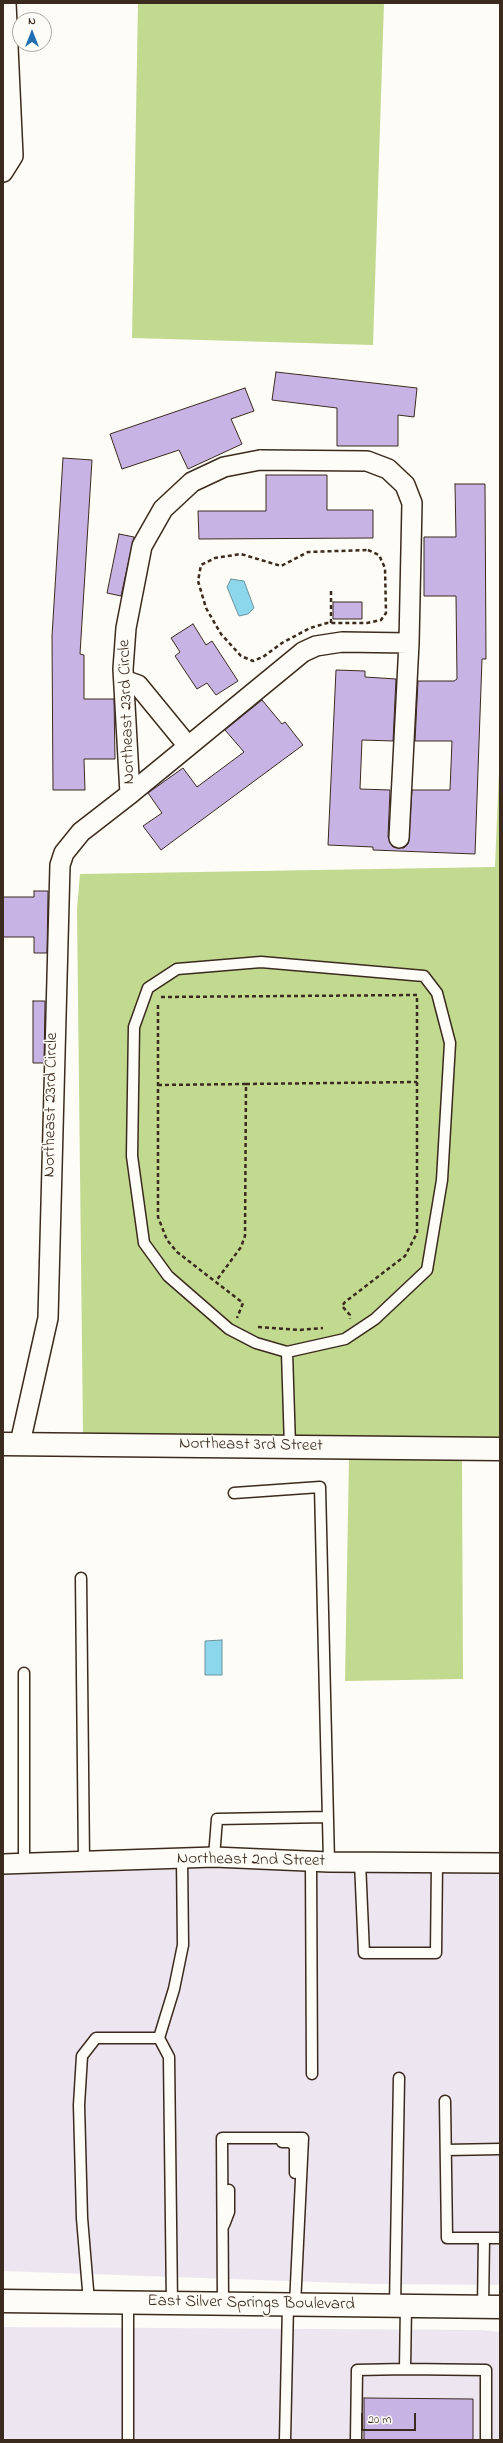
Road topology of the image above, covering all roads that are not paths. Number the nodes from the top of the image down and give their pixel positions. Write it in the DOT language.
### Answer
graph roads {
  1 [pos="6,3"];
  2 [pos="8,164"];
  3 [pos="409,643"];
  4 [pos="124,680"];
  5 [pos="188,746"];
  6 [pos="130,794"];
  7 [pos="399,838"];
  8 [pos="287,1352"];
  9 [pos="11,1444"];
  10 [pos="290,1447"];
  11 [pos="500,1449"];
  12 [pos="234,1492"];
  13 [pos="81,1578"];
  14 [pos="24,1673"];
  15 [pos="327,1817"];
  16 [pos="214,1857"];
  17 [pos="182,1858"];
  18 [pos="84,1862"];
  19 [pos="320,1862"];
  20 [pos="360,1862"];
  21 [pos="437,1863"];
  22 [pos="500,1863"];
  23 [pos="3,1864"];
  24 [pos="24,1864"];
  25 [pos="159,2038"];
  26 [pos="312,2074"];
  27 [pos="399,2078"];
  28 [pos="445,2101"];
  29 [pos="500,2149"];
  30 [pos="446,2150"];
  31 [pos="484,2238"];
  32 [pos="500,2238"];
  33 [pos="3,2301"];
  34 [pos="89,2302"];
  35 [pos="128,2303"];
  36 [pos="172,2304"];
  37 [pos="222,2304"];
  38 [pos="292,2305"];
  39 [pos="400,2306"];
  40 [pos="492,2307"];
  41 [pos="405,2369"];
  42 [pos="128,2440"];
  43 [pos="285,2440"];
  44 [pos="356,2440"];
  45 [pos="486,2440"];
  1 -- 2 [label="street"];
  3 -- 4 [label="street, Northeast 23rd Circle"];
  3 -- 5 [label="street, Northeast 23rd Circle"];
  3 -- 7 [label="street, Northeast 23rd Circle"];
  4 -- 5 [label="street"];
  4 -- 6 [label="street, Northeast 23rd Circle"];
  5 -- 6 [label="street, Northeast 23rd Circle"];
  6 -- 9 [label="street, Northeast 23rd Circle"];
  8 -- 8 [label="lane"];
  8 -- 10 [label="lane"];
  9 -- 10 [label="street, Northeast 3rd Street"];
  10 -- 11 [label="street, Northeast 3rd Street"];
  12 -- 15 [label="lane"];
  13 -- 18 [label="lane"];
  14 -- 24 [label="lane"];
  15 -- 16 [label="lane"];
  15 -- 19 [label="lane"];
  16 -- 17 [label="street, Northeast 2nd Street"];
  16 -- 19 [label="street, Northeast 2nd Street"];
  17 -- 18 [label="street, Northeast 2nd Street"];
  17 -- 25 [label="lane"];
  18 -- 24 [label="street, Northeast 2nd Street"];
  19 -- 20 [label="street, Northeast 2nd Street"];
  19 -- 26 [label="lane"];
  20 -- 21 [label="street, Northeast 2nd Street"];
  20 -- 21 [label="lane"];
  21 -- 22 [label="street, Northeast 2nd Street"];
  23 -- 24 [label="street, Northeast 2nd Street"];
  25 -- 34 [label="lane"];
  25 -- 36 [label="lane"];
  27 -- 39 [label="lane"];
  28 -- 30 [label="lane"];
  29 -- 30 [label="lane"];
  30 -- 31 [label="lane"];
  31 -- 32 [label="lane"];
  31 -- 40 [label="lane"];
  33 -- 34 [label="street, East Silver Springs Boulevard"];
  34 -- 35 [label="street, East Silver Springs Boulevard"];
  35 -- 36 [label="street, East Silver Springs Boulevard"];
  35 -- 42 [label="lane"];
  36 -- 37 [label="street, East Silver Springs Boulevard"];
  37 -- 38 [label="street, East Silver Springs Boulevard"];
  37 -- 38 [label="lane"];
  38 -- 39 [label="street, East Silver Springs Boulevard"];
  38 -- 43 [label="lane"];
  39 -- 40 [label="street, East Silver Springs Boulevard"];
  39 -- 41 [label="lane"];
  41 -- 44 [label="lane"];
  41 -- 45 [label="lane"];
}
